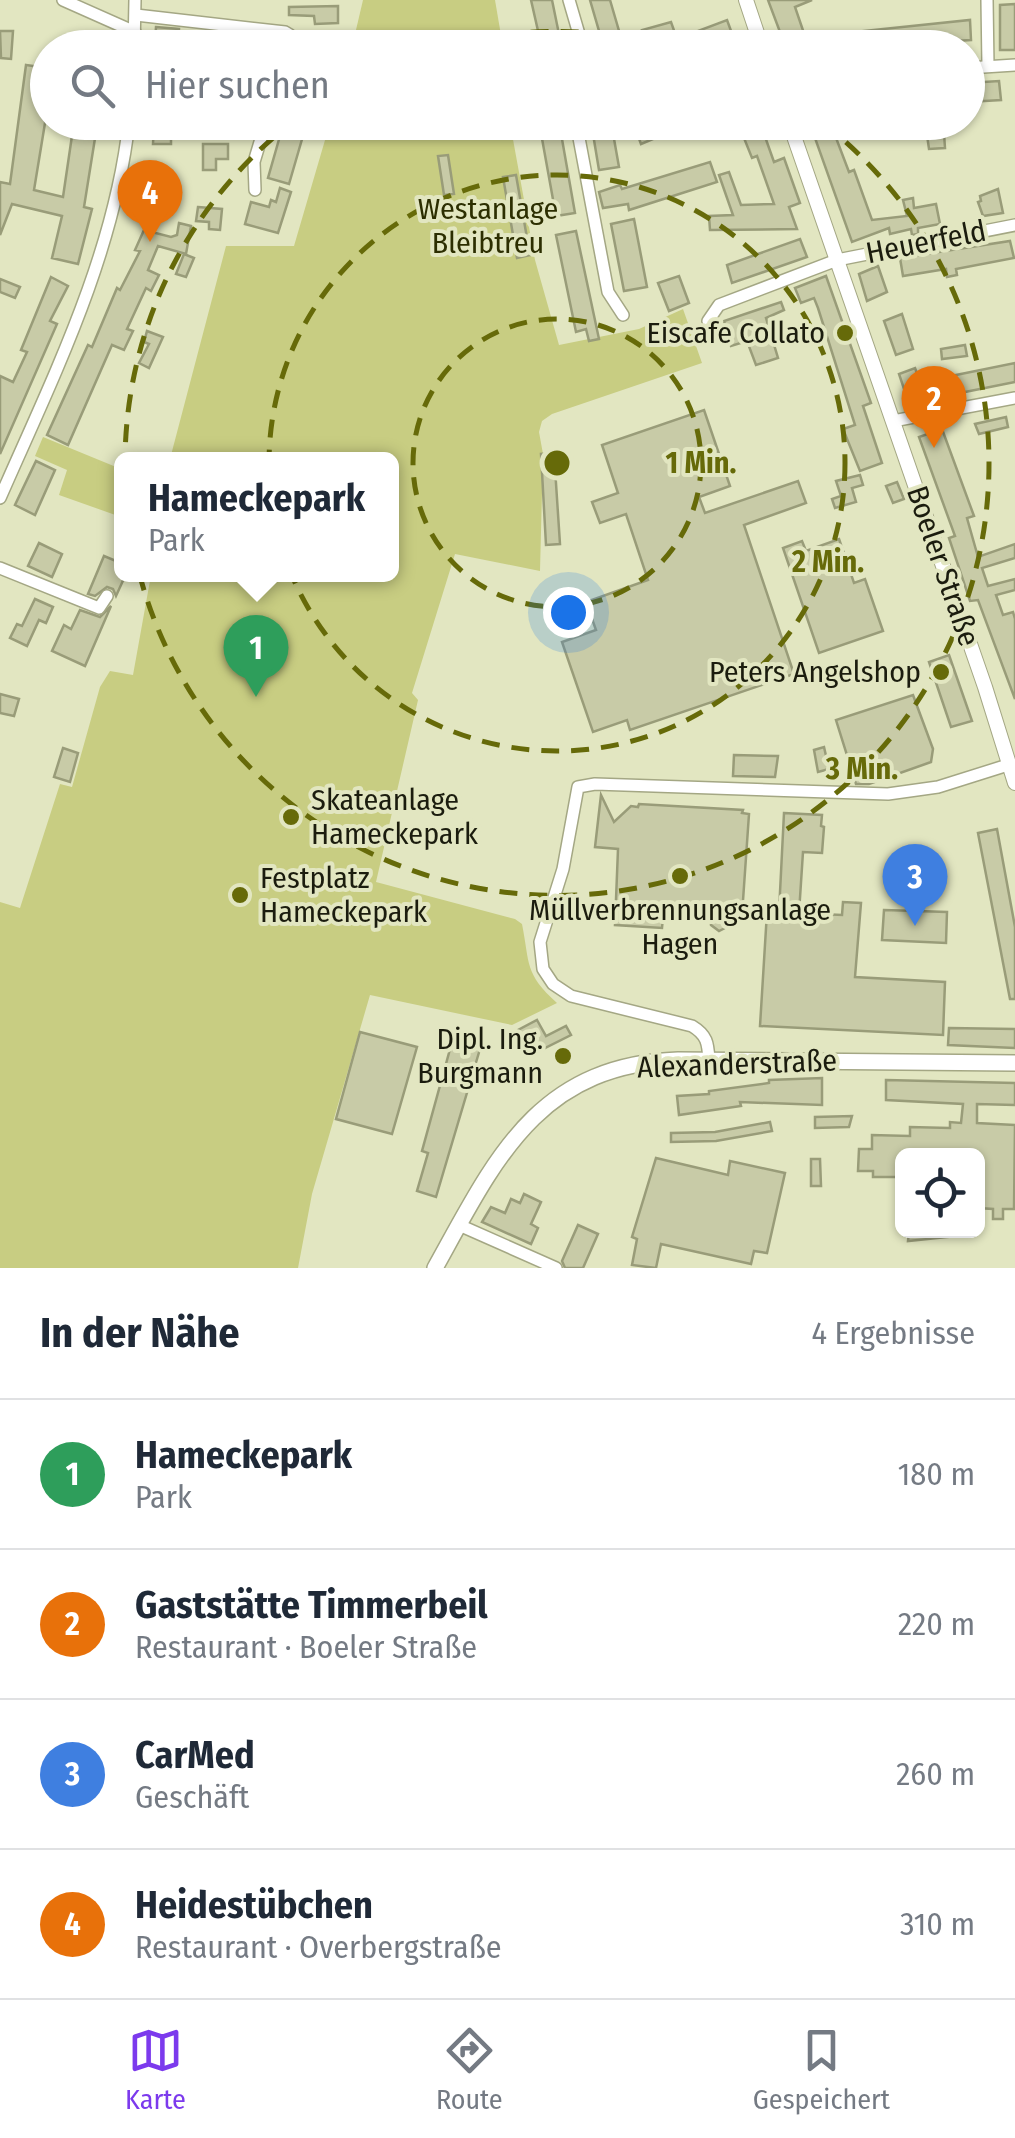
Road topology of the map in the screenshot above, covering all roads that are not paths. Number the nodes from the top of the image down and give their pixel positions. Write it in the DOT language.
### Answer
graph roads {
  1 [pos="63,0"];
  2 [pos="135,0"];
  3 [pos="570,0"];
  4 [pos="746,0"];
  5 [pos="986,0"];
  6 [pos="136,15"];
  7 [pos="130,30"];
  8 [pos="135,30"];
  9 [pos="267,30"];
  10 [pos="578,30"];
  11 [pos="756,30"];
  12 [pos="1015,65"];
  13 [pos="985,66"];
  14 [pos="988,66"];
  15 [pos="125,140"];
  16 [pos="261,140"];
  17 [pos="579,140"];
  18 [pos="795,140"];
  19 [pos="255,190"];
  20 [pos="1015,225"];
  21 [pos="837,260"];
  22 [pos="623,316"];
  23 [pos="708,321"];
  24 [pos="1015,398"];
  25 [pos="893,421"];
  26 [pos="0,498"];
  27 [pos="0,568"];
  28 [pos="107,596"];
  29 [pos="1011,764"];
  30 [pos="1015,783"];
  31 [pos="709,1060"];
  32 [pos="1015,1063"];
  33 [pos="459,1225"];
  34 [pos="435,1268"];
  35 [pos="556,1268"];
  1 -- 7 [label="street"];
  2 -- 6 [label="street"];
  3 -- 10 [label="street"];
  4 -- 11 [label="street"];
  5 -- 14 [label="street"];
  6 -- 8 [label="street"];
  6 -- 9 [label="street"];
  12 -- 14 [label="street"];
  13 -- 14 [label="street"];
  15 -- 26 [label="street"];
  16 -- 19 [label="street"];
  17 -- 22 [label="street"];
  18 -- 21 [label="street, Boeler Straße"];
  20 -- 21 [label="street, Heuerfeld"];
  21 -- 23 [label="street, Heuerfeld"];
  21 -- 25 [label="street, Boeler Straße"];
  24 -- 25 [label="street"];
  25 -- 29 [label="street, Boeler Straße"];
  27 -- 28 [label="street"];
  29 -- 30 [label="street, Boeler Straße"];
  29 -- 31 [label="street"];
  31 -- 32 [label="main road, Alexanderstraße"];
  31 -- 33 [label="main road, Alexanderstraße"];
  33 -- 34 [label="main road, Alexanderstraße"];
  33 -- 35 [label="street"];
}
